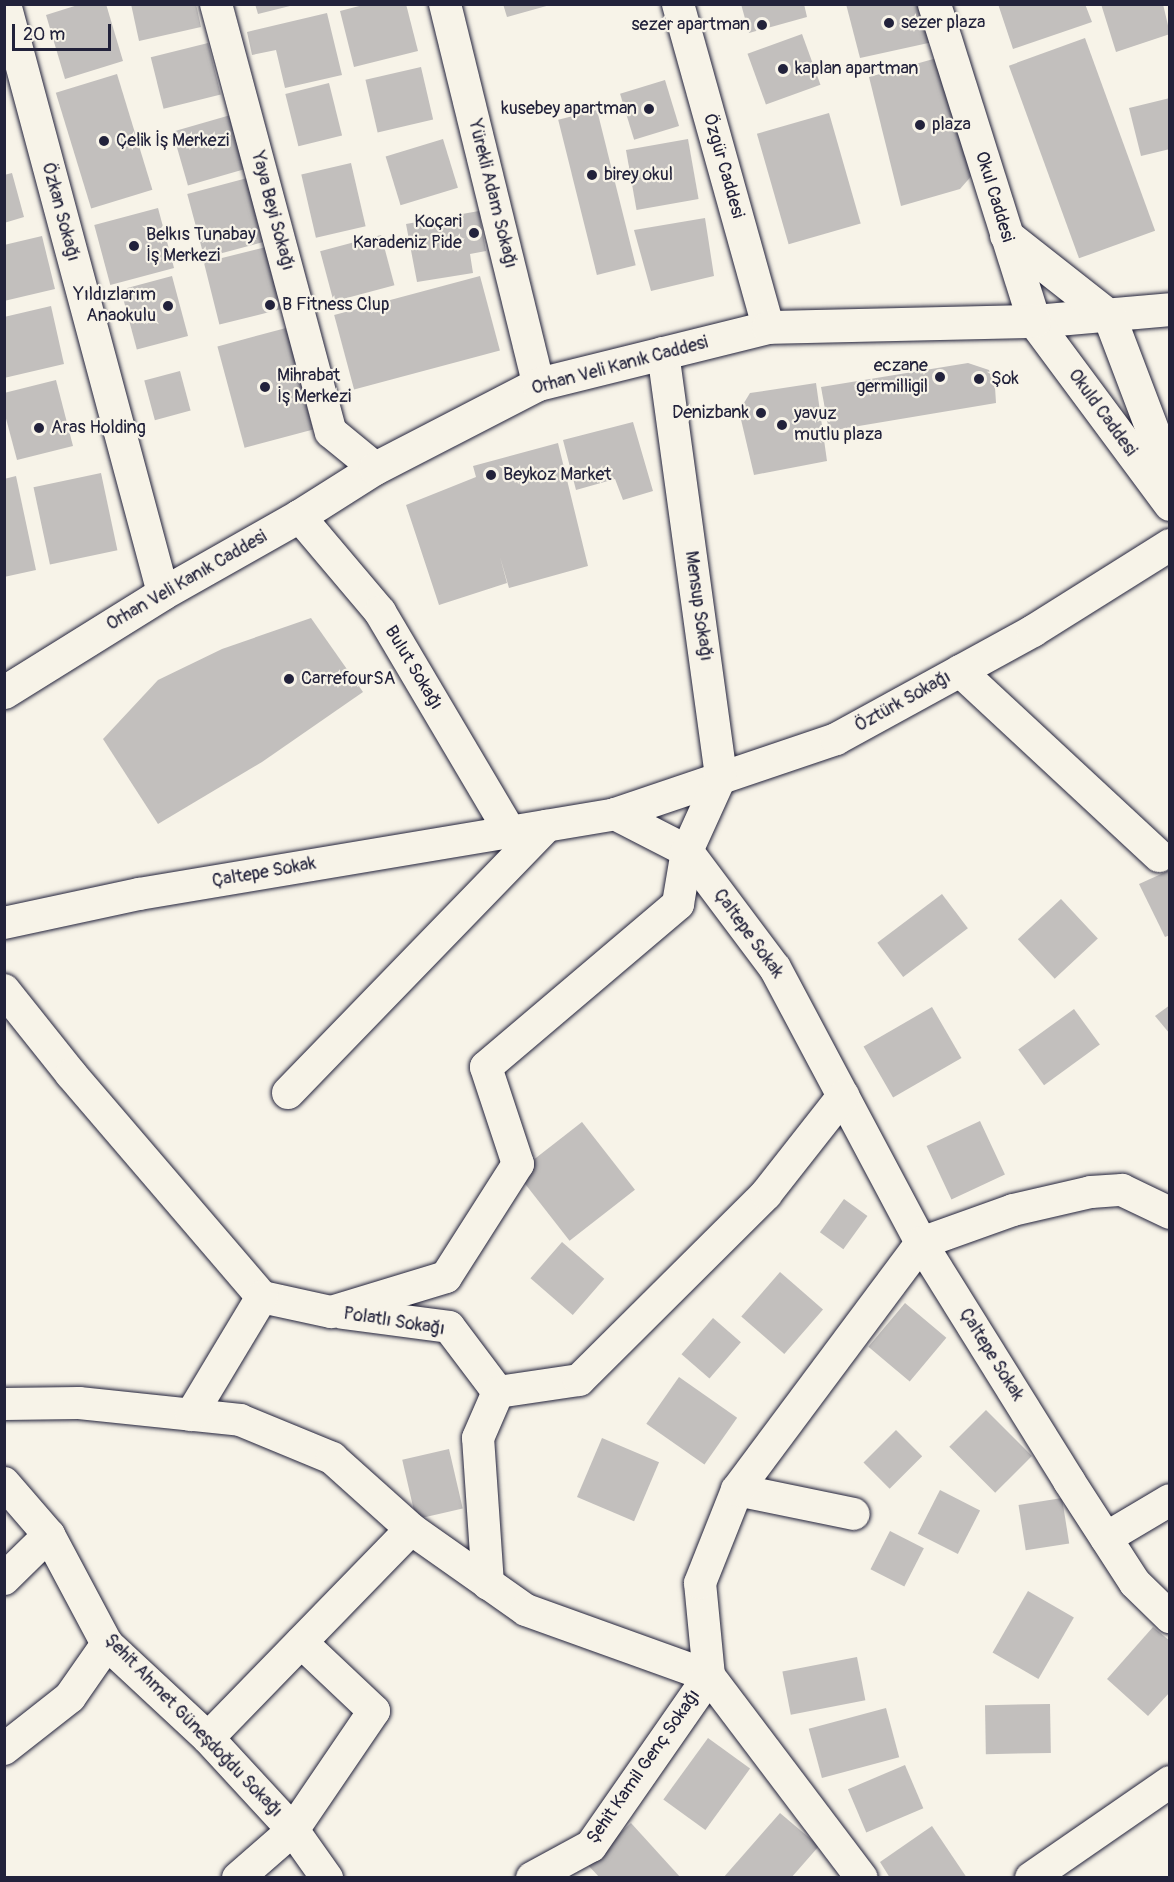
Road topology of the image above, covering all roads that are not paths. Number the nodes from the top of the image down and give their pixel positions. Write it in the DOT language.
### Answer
graph roads {
  1 [pos="5,4"];
  2 [pos="216,4"];
  3 [pos="445,4"];
  4 [pos="678,4"];
  5 [pos="934,4"];
  6 [pos="1006,235"];
  7 [pos="1170,309"];
  8 [pos="1109,316"];
  9 [pos="1034,321"];
  10 [pos="768,327"];
  11 [pos="663,353"];
  12 [pos="538,384"];
  13 [pos="375,468"];
  14 [pos="1170,477"];
  15 [pos="1170,504"];
  16 [pos="299,516"];
  17 [pos="1170,545"];
  18 [pos="163,593"];
  19 [pos="960,671"];
  20 [pos="4,692"];
  21 [pos="721,776"];
  22 [pos="615,814"];
  23 [pos="547,826"];
  24 [pos="510,832"];
  25 [pos="687,851"];
  26 [pos="1159,856"];
  27 [pos="4,923"];
  28 [pos="4,990"];
  29 [pos="288,1093"];
  30 [pos="843,1096"];
  31 [pos="1170,1213"];
  32 [pos="921,1243"];
  33 [pos="262,1297"];
  34 [pos="331,1312"];
  35 [pos="498,1392"];
  36 [pos="4,1404"];
  37 [pos="191,1415"];
  38 [pos="4,1483"];
  39 [pos="737,1490"];
  40 [pos="1170,1500"];
  41 [pos="854,1514"];
  42 [pos="411,1529"];
  43 [pos="49,1535"];
  44 [pos="1106,1538"];
  45 [pos="4,1579"];
  46 [pos="488,1584"];
  47 [pos="1170,1617"];
  48 [pos="301,1642"];
  49 [pos="107,1644"];
  50 [pos="709,1676"];
  51 [pos="208,1738"];
  52 [pos="4,1749"];
  53 [pos="1170,1782"];
  54 [pos="293,1830"];
  55 [pos="238,1878"];
  56 [pos="327,1878"];
  57 [pos="532,1878"];
  58 [pos="862,1878"];
  59 [pos="1031,1878"];
  1 -- 18 [label="street, Özkan Sokağı"];
  2 -- 13 [label="street, Yaya Beyi Sokağı"];
  3 -- 12 [label="street, Yürekli Adam Sokağı"];
  4 -- 10 [label="street, Özgür Caddesi"];
  5 -- 6 [label="main road, Okul Caddesi"];
  6 -- 8 [label="main road"];
  6 -- 9 [label="main road, Okul Caddesi"];
  7 -- 8 [label="main road, Orhan Veli Kanık Caddesi"];
  8 -- 9 [label="main road, Orhan Veli Kanık Caddesi"];
  8 -- 14 [label="main road"];
  9 -- 10 [label="main road, Orhan Veli Kanık Caddesi"];
  9 -- 15 [label="main road, Okuld Caddesi"];
  10 -- 11 [label="main road, Orhan Veli Kanık Caddesi"];
  11 -- 12 [label="main road, Orhan Veli Kanık Caddesi"];
  11 -- 21 [label="street, Mensup Sokağı"];
  12 -- 13 [label="main road, Orhan Veli Kanık Caddesi"];
  13 -- 16 [label="main road, Orhan Veli Kanık Caddesi"];
  16 -- 18 [label="main road, Orhan Veli Kanık Caddesi"];
  16 -- 24 [label="street, Bulut Sokağı"];
  17 -- 19 [label="street, Öztürk Sokağı"];
  18 -- 20 [label="main road, Orhan Veli Kanık Caddesi"];
  19 -- 21 [label="street, Öztürk Sokağı"];
  19 -- 26 [label="street"];
  21 -- 22 [label="street, Öztürk Sokağı"];
  21 -- 25 [label="street"];
  22 -- 23 [label="street, Çaltepe Sokak"];
  22 -- 25 [label="street, Çaltepe Sokak"];
  23 -- 24 [label="street, Çaltepe Sokak"];
  23 -- 29 [label="street"];
  24 -- 27 [label="street, Çaltepe Sokak"];
  25 -- 30 [label="street, Çaltepe Sokak"];
  25 -- 34 [label="street"];
  28 -- 33 [label="street"];
  30 -- 32 [label="street, Çaltepe Sokak"];
  30 -- 35 [label="street"];
  31 -- 32 [label="street"];
  32 -- 39 [label="street, Şehit Kamil Genç Sokağı"];
  32 -- 44 [label="street, Çaltepe Sokak"];
  33 -- 34 [label="street, Polatlı Sokağı"];
  33 -- 37 [label="street"];
  34 -- 35 [label="street, Polatlı Sokağı"];
  35 -- 46 [label="street"];
  36 -- 37 [label="street"];
  37 -- 42 [label="street"];
  38 -- 43 [label="street, Şehit Ahmet Güneşdoğdu Sokağı"];
  39 -- 41 [label="street"];
  39 -- 50 [label="street, Şehit Kamil Genç Sokağı"];
  40 -- 44 [label="street"];
  42 -- 46 [label="street"];
  42 -- 48 [label="street"];
  43 -- 45 [label="street"];
  43 -- 49 [label="street, Şehit Ahmet Güneşdoğdu Sokağı"];
  44 -- 47 [label="street, Çaltepe Sokak"];
  46 -- 50 [label="street"];
  48 -- 51 [label="street"];
  48 -- 54 [label="street"];
  49 -- 51 [label="street, Şehit Ahmet Güneşdoğdu Sokağı"];
  49 -- 52 [label="street"];
  50 -- 57 [label="street, Şehit Kamil Genç Sokağı"];
  50 -- 58 [label="street"];
  51 -- 54 [label="street, Şehit Ahmet Güneşdoğdu Sokağı"];
  53 -- 59 [label="street"];
  54 -- 55 [label="street"];
  54 -- 56 [label="street, Şehit Ahmet Güneşdoğdu Sokağı"];
}
